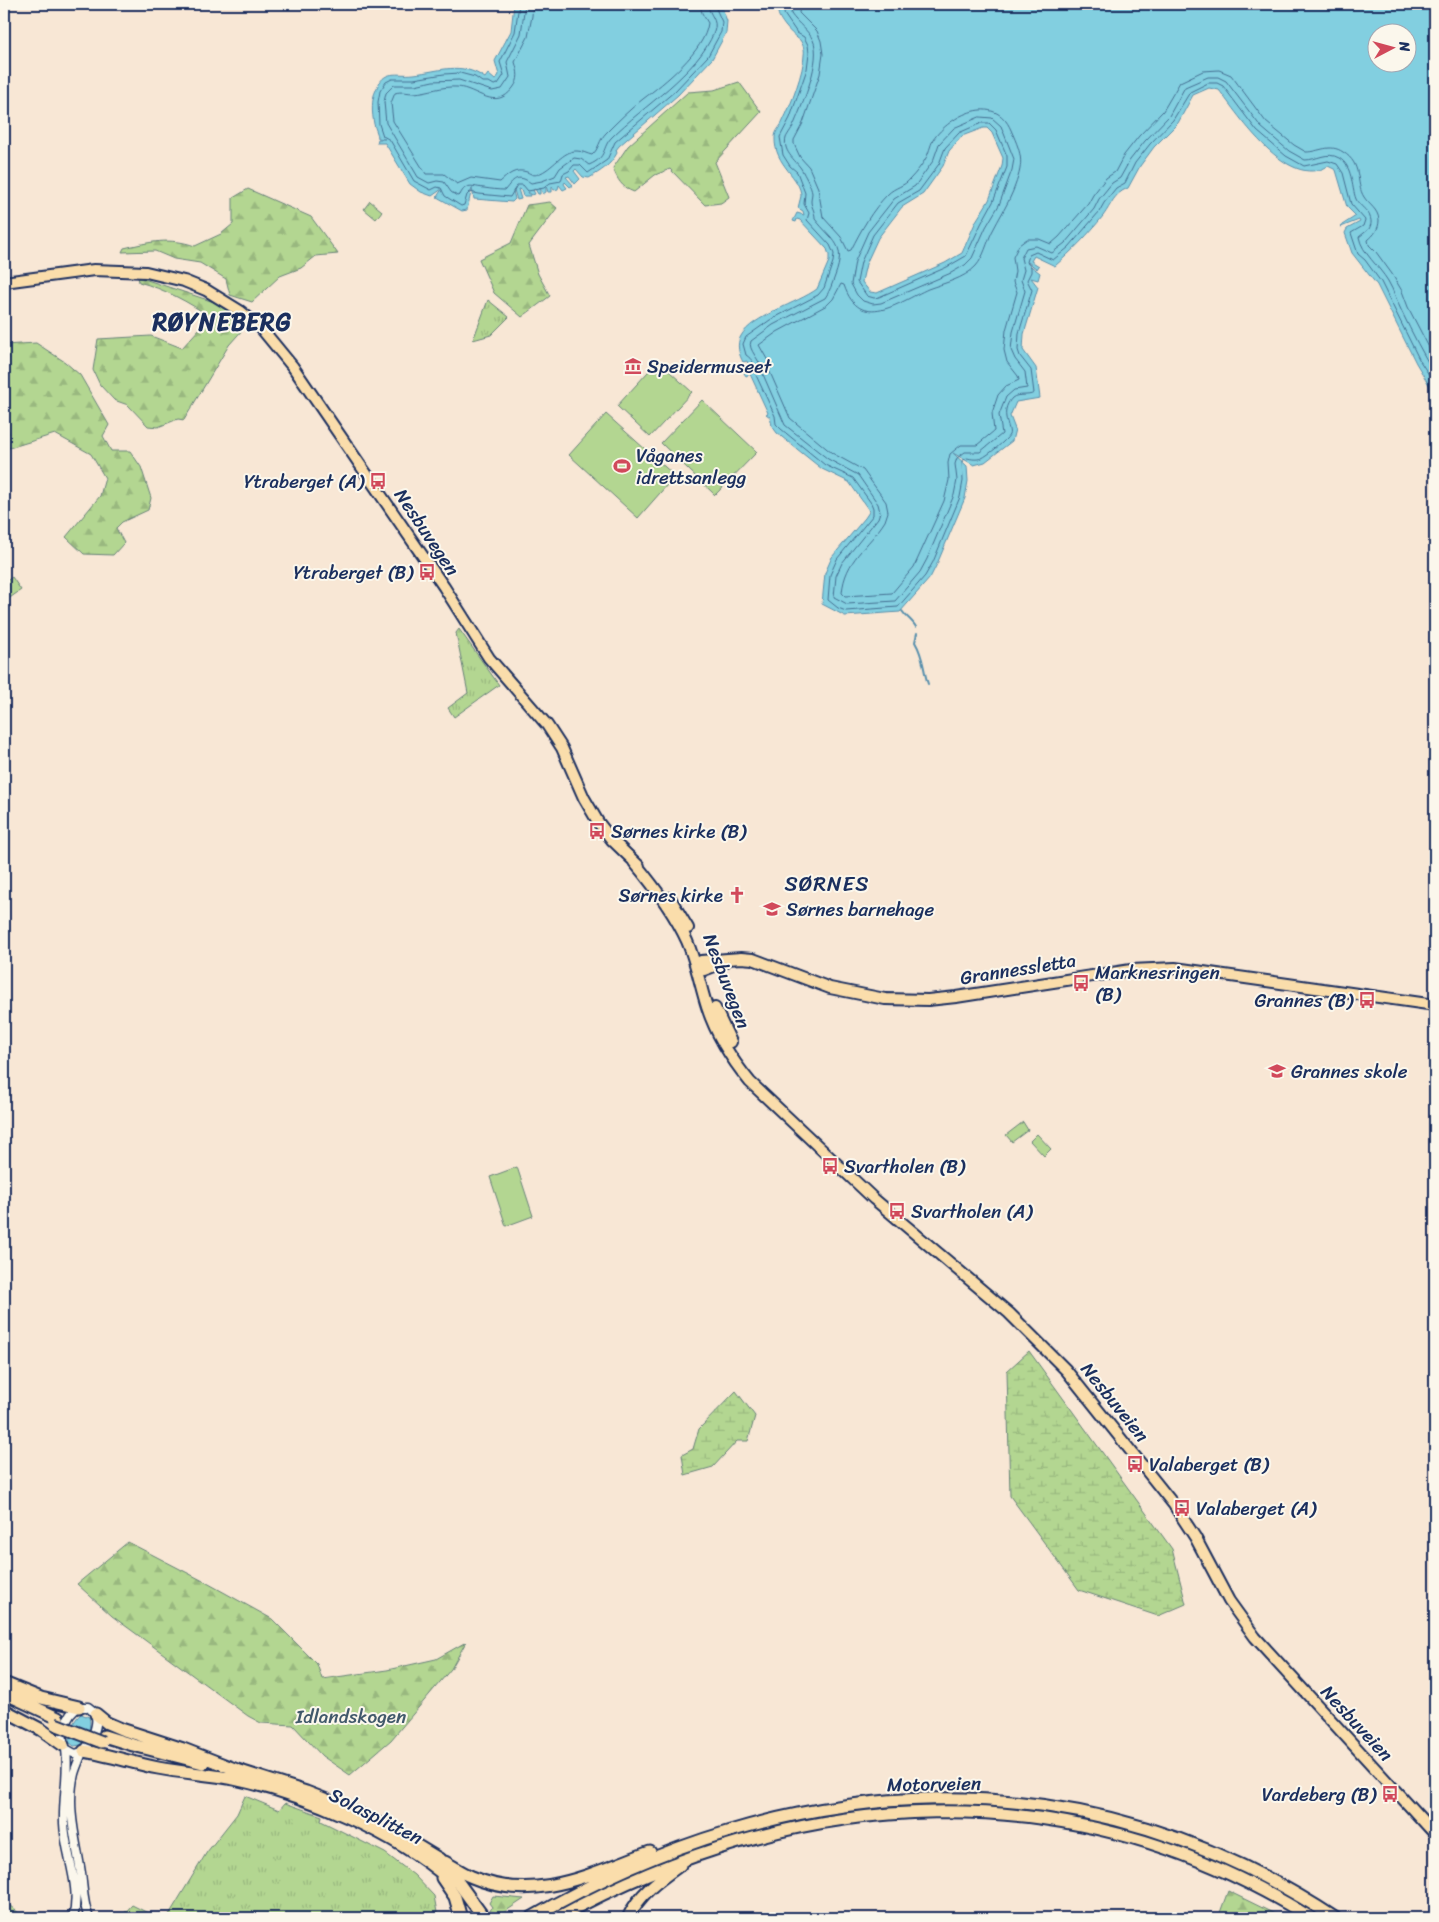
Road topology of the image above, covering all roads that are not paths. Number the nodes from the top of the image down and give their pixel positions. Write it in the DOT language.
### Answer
graph roads {
  1 [pos="8,281"];
  2 [pos="700,965"];
  3 [pos="1435,1005"];
  4 [pos="775,1104"];
  5 [pos="4,1683"];
  6 [pos="4,1693"];
  7 [pos="4,1700"];
  8 [pos="79,1707"];
  9 [pos="4,1710"];
  10 [pos="96,1714"];
  11 [pos="56,1721"];
  12 [pos="30,1725"];
  13 [pos="64,1747"];
  14 [pos="83,1751"];
  15 [pos="235,1774"];
  16 [pos="66,1776"];
  17 [pos="255,1780"];
  18 [pos="1435,1834"];
  19 [pos="681,1847"];
  20 [pos="698,1854"];
  21 [pos="435,1863"];
  22 [pos="73,1918"];
  23 [pos="89,1918"];
  24 [pos="461,1918"];
  25 [pos="484,1918"];
  26 [pos="531,1918"];
  27 [pos="557,1918"];
  28 [pos="628,1918"];
  29 [pos="1311,1918"];
  30 [pos="1335,1918"];
  1 -- 2 [label="main road, Nesbuvegen"];
  2 -- 3 [label="main road, Grannessletta"];
  2 -- 4 [label="main road, Nesbuvegen"];
  4 -- 18 [label="main road, Nesbuveien"];
  5 -- 8 [label="highway"];
  6 -- 11 [label="highway"];
  7 -- 11 [label="highway"];
  8 -- 10 [label="street"];
  8 -- 13 [label="street"];
  9 -- 12 [label="highway"];
  10 -- 14 [label="street"];
  10 -- 15 [label="highway"];
  11 -- 15 [label="highway, bridge"];
  12 -- 13 [label="highway"];
  12 -- 16 [label="street"];
  13 -- 14 [label="street"];
  13 -- 16 [label="street"];
  14 -- 15 [label="highway"];
  14 -- 23 [label="street"];
  15 -- 17 [label="highway"];
  16 -- 22 [label="street"];
  17 -- 21 [label="highway, Solasplitten"];
  17 -- 21 [label="highway, Solasplitten"];
  19 -- 21 [label="highway"];
  19 -- 26 [label="highway, Motorveien"];
  19 -- 30 [label="highway, Motorveien"];
  20 -- 27 [label="highway, Motorveien"];
  20 -- 28 [label="highway"];
  20 -- 29 [label="highway, Motorveien"];
  21 -- 24 [label="highway"];
  21 -- 25 [label="highway, Solasplitten"];
}
